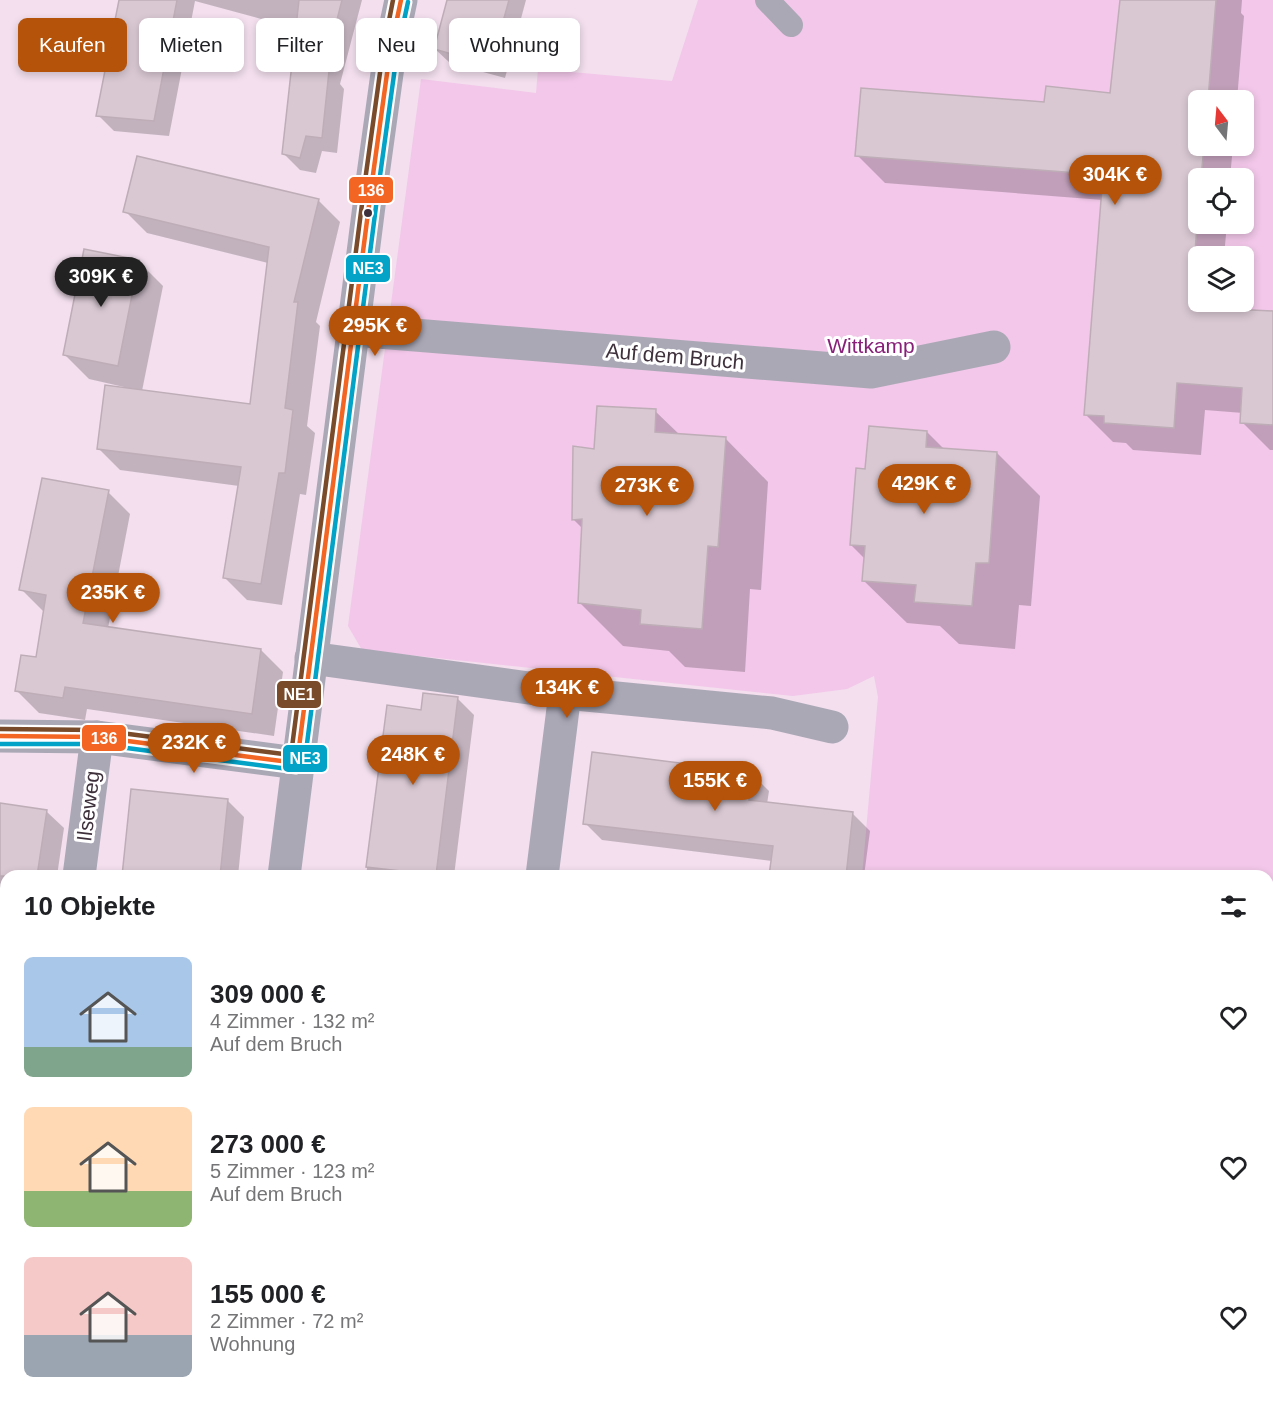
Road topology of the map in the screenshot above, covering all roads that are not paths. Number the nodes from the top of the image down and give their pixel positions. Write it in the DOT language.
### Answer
graph roads {
  1 [pos="400,0"];
  2 [pos="766,0"];
  3 [pos="791,26"];
  4 [pos="353,330"];
  5 [pos="994,347"];
  6 [pos="311,658"];
  7 [pos="565,693"];
  8 [pos="832,728"];
  9 [pos="0,736"];
  10 [pos="97,736"];
  11 [pos="297,763"];
  12 [pos="80,870"];
  13 [pos="285,870"];
  14 [pos="543,870"];
  1 -- 4 [label="street"];
  2 -- 3 [label="lane"];
  4 -- 5 [label="street, Auf dem Bruch"];
  4 -- 6 [label="street"];
  6 -- 7 [label="street"];
  6 -- 11 [label="street"];
  7 -- 8 [label="street"];
  7 -- 14 [label="street"];
  9 -- 10 [label="street"];
  10 -- 11 [label="street"];
  10 -- 12 [label="street, Ilseweg"];
  11 -- 13 [label="street"];
}
